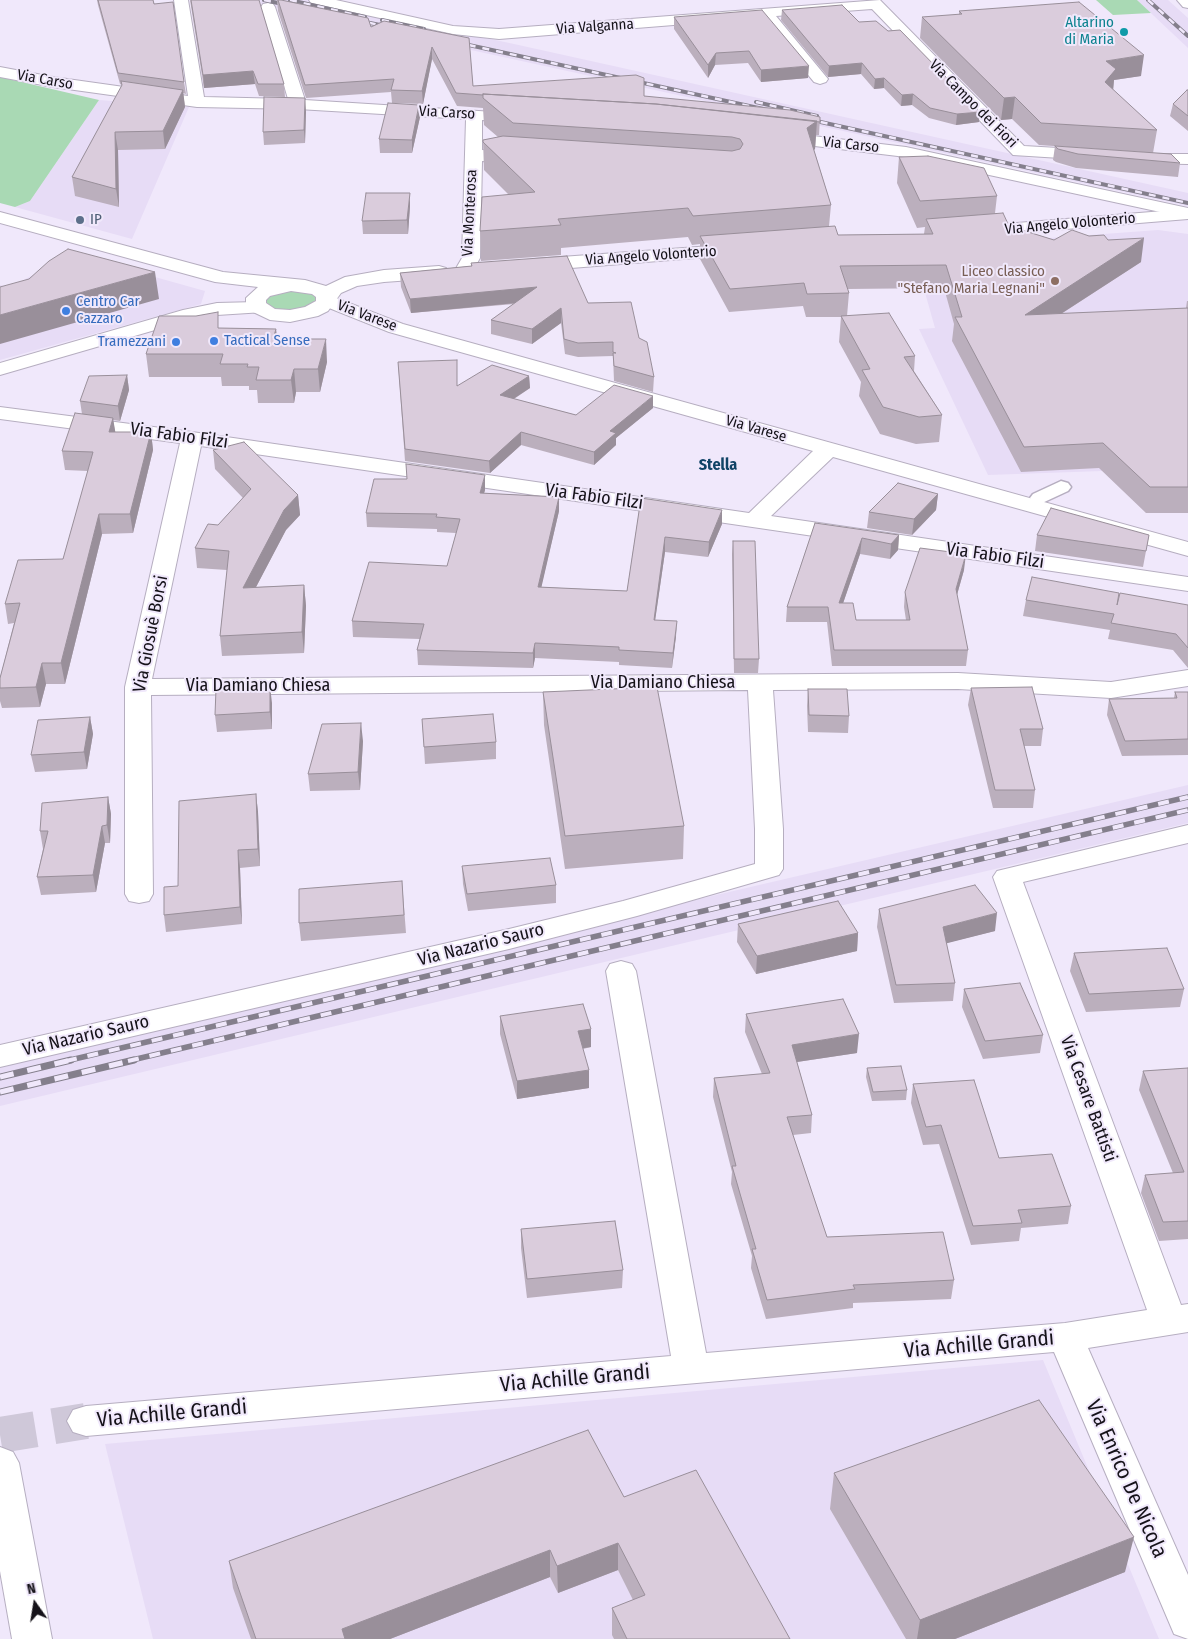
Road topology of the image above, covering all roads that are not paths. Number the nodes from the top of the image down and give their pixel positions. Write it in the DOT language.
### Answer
graph roads {
  1 [pos="180,0"];
  2 [pos="316,0"];
  3 [pos="1184,0"];
  4 [pos="874,2"];
  5 [pos="1188,4"];
  6 [pos="268,7"];
  7 [pos="766,14"];
  8 [pos="0,72"];
  9 [pos="820,79"];
  10 [pos="197,102"];
  11 [pos="298,104"];
  12 [pos="474,114"];
  13 [pos="532,117"];
  14 [pos="762,136"];
  15 [pos="473,155"];
  16 [pos="1108,156"];
  17 [pos="1126,158"];
  18 [pos="533,159"];
  19 [pos="1188,160"];
  20 [pos="1188,214"];
  21 [pos="1,217"];
  22 [pos="966,233"];
  23 [pos="759,248"];
  24 [pos="513,266"];
  25 [pos="484,268"];
  26 [pos="464,270"];
  27 [pos="384,276"];
  28 [pos="222,278"];
  29 [pos="296,285"];
  30 [pos="326,298"];
  31 [pos="256,304"];
  32 [pos="292,316"];
  33 [pos="379,322"];
  34 [pos="32,361"];
  35 [pos="0,369"];
  36 [pos="0,378"];
  37 [pos="0,413"];
  38 [pos="192,438"];
  39 [pos="828,449"];
  40 [pos="1061,487"];
  41 [pos="1040,498"];
  42 [pos="753,520"];
  43 [pos="1188,549"];
  44 [pos="1188,584"];
  45 [pos="1188,678"];
  46 [pos="760,682"];
  47 [pos="138,687"];
  48 [pos="1188,834"];
  49 [pos="139,894"];
  50 [pos="621,971"];
  51 [pos="4,1055"];
  52 [pos="1178,1319"];
  53 [pos="1064,1337"];
  54 [pos="691,1369"];
  55 [pos="86,1421"];
  56 [pos="0,1463"];
  57 [pos="1188,1621"];
  58 [pos="32,1639"];
  1 -- 10 [label="street"];
  2 -- 7 [label="street, Via Valganna"];
  3 -- 5 [label="street"];
  4 -- 7 [label="street, Via Valganna"];
  4 -- 16 [label="street, Via Campo dei Fiori"];
  6 -- 11 [label="street"];
  7 -- 9 [label="street"];
  8 -- 10 [label="street, Via Carso"];
  10 -- 11 [label="street, Via Carso"];
  11 -- 12 [label="street, Via Carso"];
  12 -- 13 [label="street, Via Carso"];
  12 -- 15 [label="street, Via Monterosa"];
  14 -- 20 [label="street, Via Carso"];
  15 -- 18 [label="street, Via Monterosa"];
  15 -- 26 [label="street, Via Monterosa"];
  17 -- 19 [label="street"];
  20 -- 22 [label="street, Via Angelo Volonterio"];
  21 -- 28 [label="street"];
  23 -- 24 [label="street, Via Angelo Volonterio"];
  25 -- 26 [label="street"];
  26 -- 27 [label="street"];
  27 -- 29 [label="street"];
  27 -- 30 [label="street"];
  28 -- 29 [label="street"];
  28 -- 31 [label="street"];
  29 -- 30 [label="street, Via Varese"];
  29 -- 31 [label="street"];
  30 -- 32 [label="street"];
  30 -- 33 [label="street, Via Varese"];
  31 -- 32 [label="street"];
  31 -- 34 [label="street"];
  32 -- 33 [label="street"];
  33 -- 39 [label="street, Via Varese"];
  34 -- 35 [label="street"];
  34 -- 36 [label="street"];
  37 -- 38 [label="street, Via Fabio Filzi"];
  38 -- 42 [label="street, Via Fabio Filzi"];
  38 -- 47 [label="street, Via Giosuè Borsi"];
  39 -- 42 [label="street"];
  39 -- 43 [label="street, Via Varese"];
  40 -- 41 [label="street"];
  42 -- 44 [label="street, Via Fabio Filzi"];
  45 -- 46 [label="street, Via Damiano Chiesa"];
  46 -- 47 [label="street, Via Damiano Chiesa"];
  46 -- 51 [label="street, Via Nazario Sauro"];
  47 -- 49 [label="street, Via Giosuè Borsi"];
  48 -- 52 [label="street, Via Cesare Battisti"];
  50 -- 54 [label="street"];
  52 -- 53 [label="street, Via Achille Grandi"];
  53 -- 54 [label="street, Via Achille Grandi"];
  53 -- 57 [label="street, Via Enrico De Nicola"];
  54 -- 55 [label="street, Via Achille Grandi"];
  56 -- 58 [label="street"];
}
